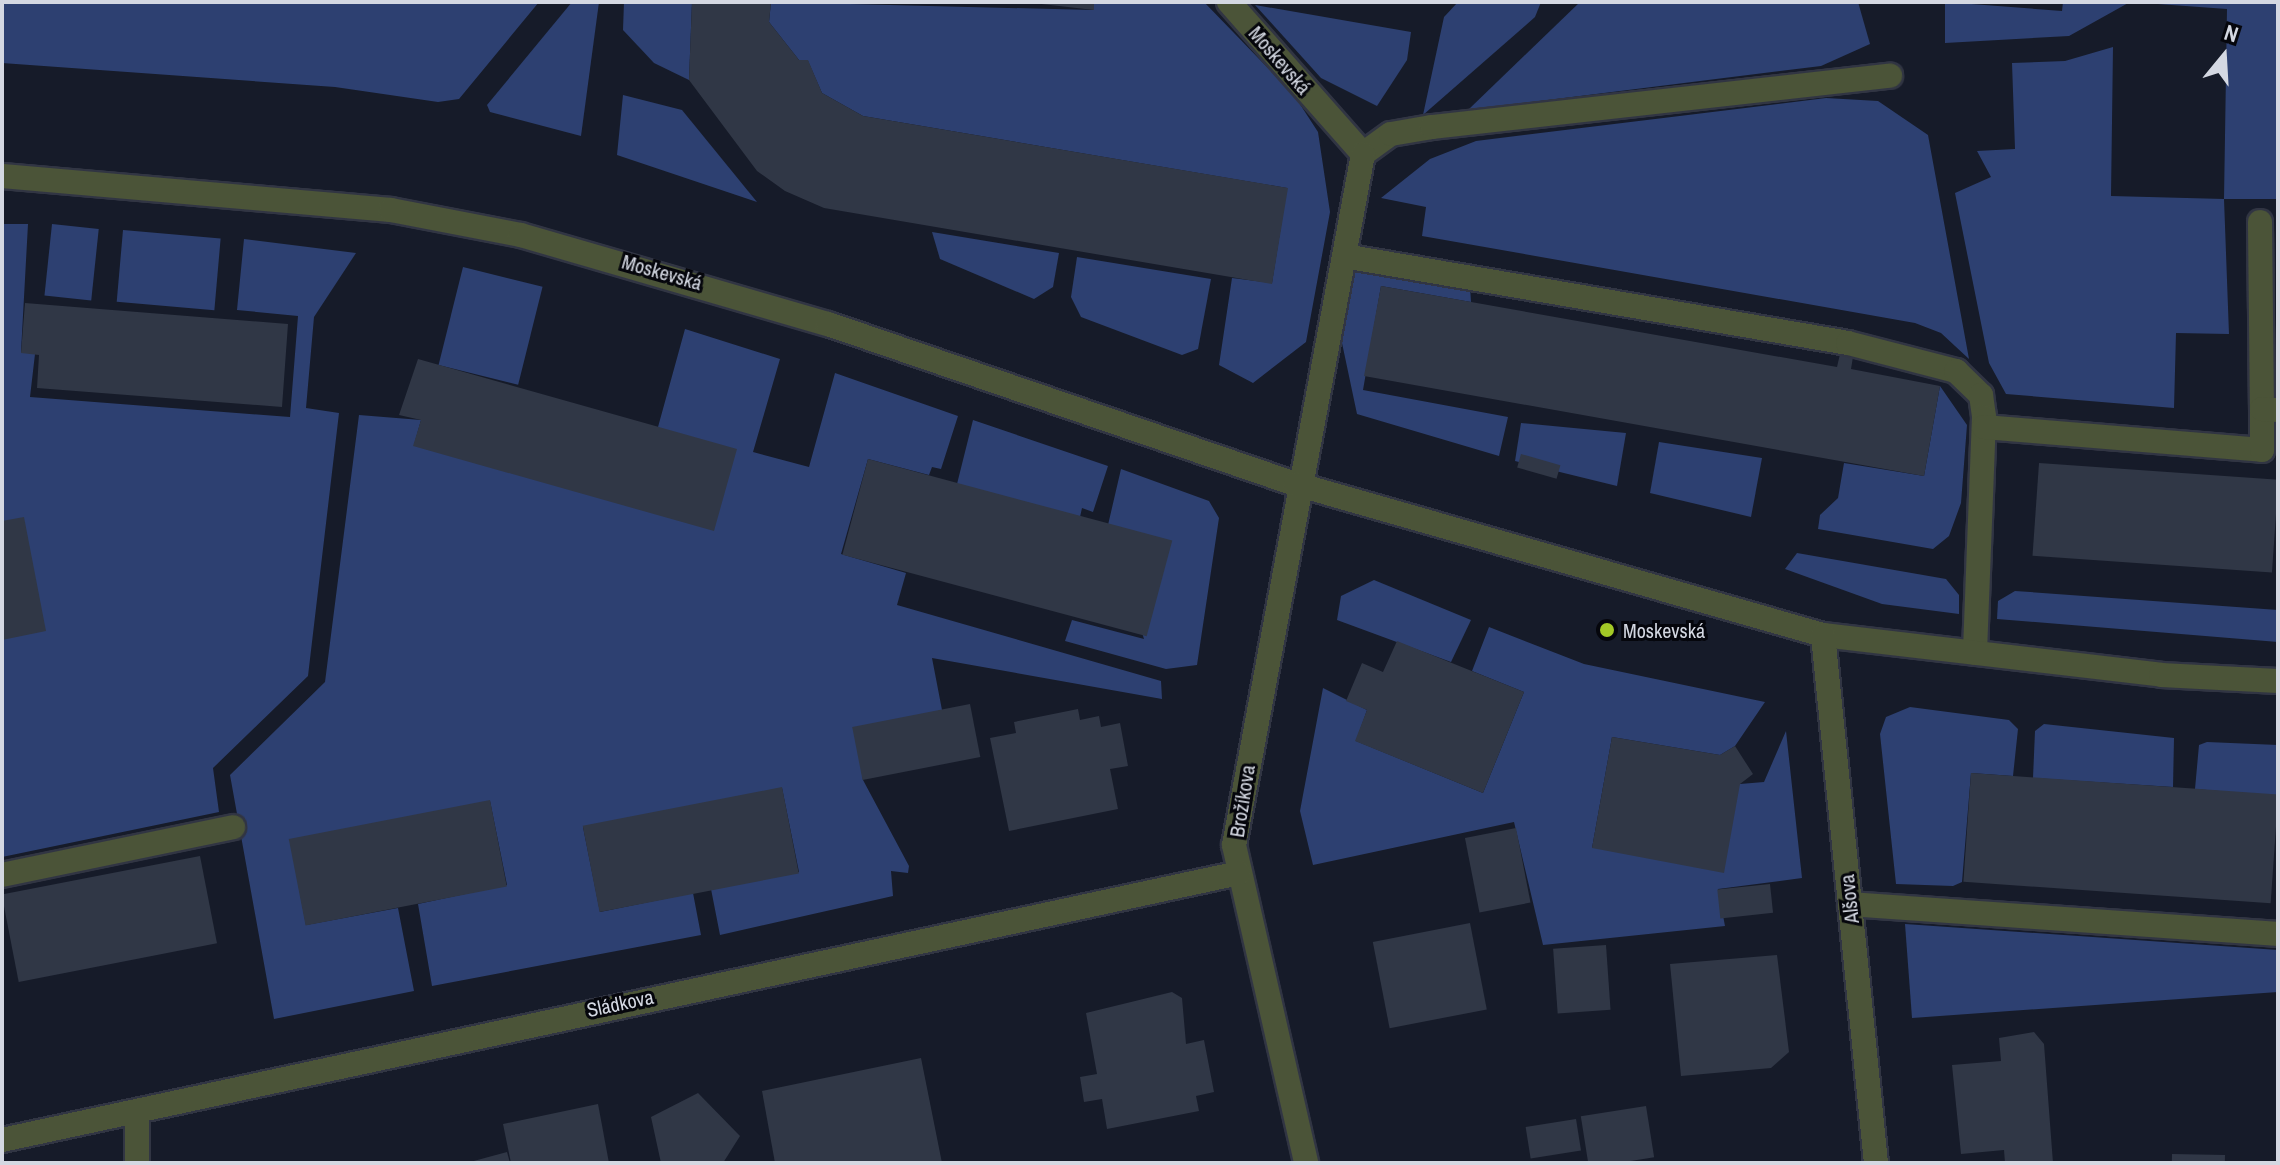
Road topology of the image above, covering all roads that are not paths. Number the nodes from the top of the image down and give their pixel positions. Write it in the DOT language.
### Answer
graph roads {
  1 [pos="1229,2"];
  2 [pos="1890,76"];
  3 [pos="1363,154"];
  4 [pos="2,176"];
  5 [pos="2260,222"];
  6 [pos="1344,256"];
  7 [pos="2270,409"];
  8 [pos="1984,427"];
  9 [pos="1296,484"];
  10 [pos="1823,635"];
  11 [pos="1975,653"];
  12 [pos="2278,681"];
  13 [pos="233,827"];
  14 [pos="1239,873"];
  15 [pos="2,875"];
  16 [pos="1850,904"];
  17 [pos="2278,934"];
  18 [pos="137,1112"];
  19 [pos="2,1140"];
  20 [pos="137,1163"];
  21 [pos="1306,1163"];
  22 [pos="1876,1163"];
  1 -- 3 [label="street, Moskevská"];
  2 -- 3 [label="street"];
  3 -- 6 [label="street"];
  4 -- 9 [label="street, Moskevská"];
  5 -- 7 [label="street"];
  6 -- 8 [label="street"];
  6 -- 9 [label="street"];
  7 -- 8 [label="street"];
  8 -- 11 [label="street"];
  9 -- 10 [label="street, Moskevská"];
  9 -- 14 [label="street, Brožíkova"];
  10 -- 11 [label="street, Moskevská"];
  10 -- 16 [label="street, Alšova"];
  11 -- 12 [label="street, Moskevská"];
  13 -- 15 [label="street"];
  14 -- 18 [label="street, Sládkova"];
  14 -- 21 [label="street, Brožíkova"];
  16 -- 17 [label="street"];
  16 -- 22 [label="street, Alšova"];
  18 -- 19 [label="street, Sládkova"];
  18 -- 20 [label="street"];
}
